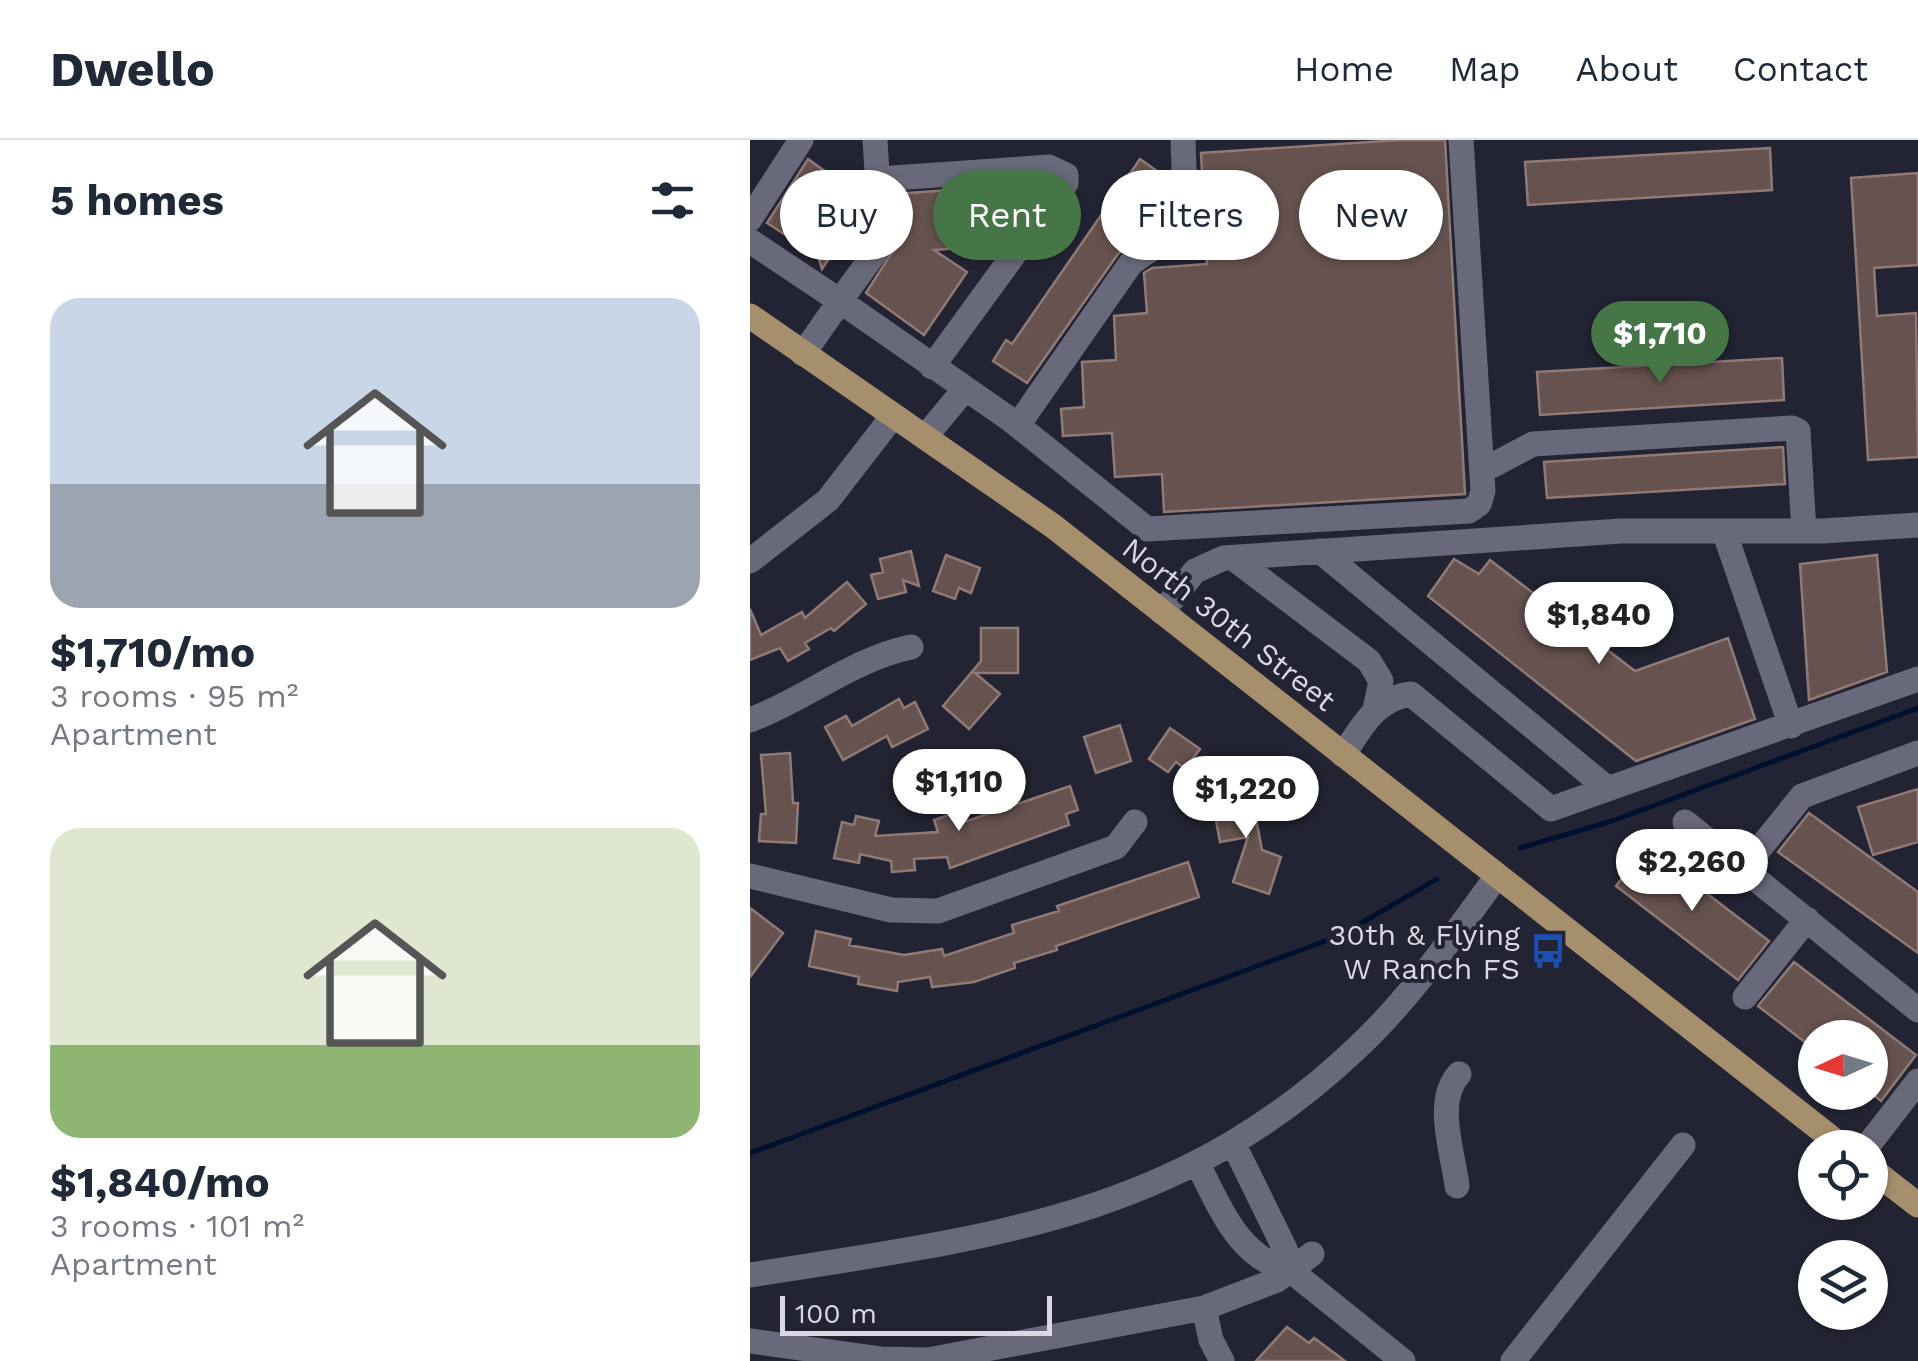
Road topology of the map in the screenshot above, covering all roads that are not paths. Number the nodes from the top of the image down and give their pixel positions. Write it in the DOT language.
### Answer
graph roads {
  1 [pos="801,140"];
  2 [pos="875,140"];
  3 [pos="1183,140"];
  4 [pos="1461,140"];
  5 [pos="879,170"];
  6 [pos="913,176"];
  7 [pos="750,219"];
  8 [pos="750,241"];
  9 [pos="870,260"];
  10 [pos="840,302"];
  11 [pos="750,316"];
  12 [pos="803,354"];
  13 [pos="932,367"];
  14 [pos="964,390"];
  15 [pos="893,416"];
  16 [pos="1018,426"];
  17 [pos="925,437"];
  18 [pos="1482,471"];
  19 [pos="1918,524"];
  20 [pos="1724,530"];
  21 [pos="1804,530"];
  22 [pos="1320,552"];
  23 [pos="1233,558"];
  24 [pos="750,561"];
  25 [pos="1162,612"];
  26 [pos="911,648"];
  27 [pos="1918,678"];
  28 [pos="1375,709"];
  29 [pos="750,720"];
  30 [pos="1791,726"];
  31 [pos="1918,753"];
  32 [pos="1344,755"];
  33 [pos="1608,789"];
  34 [pos="1135,822"];
  35 [pos="1684,822"];
  36 [pos="1744,868"];
  37 [pos="750,876"];
  38 [pos="1498,876"];
  39 [pos="1807,920"];
  40 [pos="1745,996"];
  41 [pos="1918,1010"];
  42 [pos="1459,1074"];
  43 [pos="1918,1080"];
  44 [pos="1821,1130"];
  45 [pos="1880,1130"];
  46 [pos="1234,1142"];
  47 [pos="1683,1145"];
  48 [pos="1197,1164"];
  49 [pos="1888,1182"];
  50 [pos="1457,1186"];
  51 [pos="1918,1205"];
  52 [pos="1312,1254"];
  53 [pos="1290,1270"];
  54 [pos="750,1275"];
  55 [pos="1204,1308"];
  56 [pos="750,1341"];
  57 [pos="1222,1361"];
  58 [pos="1404,1361"];
  59 [pos="1513,1361"];
  1 -- 7 [label="street"];
  2 -- 5 [label="street"];
  3 -- 16 [label="street"];
  4 -- 18 [label="street"];
  6 -- 13 [label="street"];
  8 -- 10 [label="street"];
  9 -- 10 [label="street"];
  10 -- 12 [label="street"];
  10 -- 13 [label="street"];
  11 -- 12 [label="main road, North 30th Street"];
  12 -- 15 [label="main road, North 30th Street"];
  13 -- 14 [label="street"];
  14 -- 16 [label="street"];
  14 -- 17 [label="street"];
  15 -- 17 [label="main road, North 30th Street"];
  15 -- 24 [label="street"];
  16 -- 18 [label="street"];
  17 -- 25 [label="main road, North 30th Street"];
  18 -- 21 [label="street"];
  19 -- 21 [label="street"];
  20 -- 21 [label="street"];
  20 -- 22 [label="street"];
  20 -- 30 [label="street"];
  22 -- 23 [label="street"];
  22 -- 33 [label="street"];
  23 -- 25 [label="street"];
  23 -- 28 [label="street"];
  25 -- 32 [label="main road, North 30th Street"];
  26 -- 29 [label="street"];
  27 -- 30 [label="street"];
  28 -- 32 [label="street"];
  28 -- 33 [label="street"];
  30 -- 33 [label="street"];
  31 -- 36 [label="street"];
  32 -- 38 [label="main road, North 30th Street"];
  34 -- 37 [label="street"];
  35 -- 36 [label="street"];
  36 -- 39 [label="street"];
  38 -- 44 [label="main road, North 30th Street"];
  38 -- 46 [label="street"];
  39 -- 40 [label="street"];
  39 -- 41 [label="street"];
  42 -- 50 [label="street"];
  43 -- 45 [label="street"];
  46 -- 48 [label="street"];
  46 -- 53 [label="street"];
  47 -- 59 [label="street"];
  48 -- 53 [label="street"];
  48 -- 54 [label="street"];
  49 -- 51 [label="main road"];
  52 -- 53 [label="street"];
  53 -- 55 [label="street"];
  53 -- 58 [label="street"];
  55 -- 56 [label="street"];
  55 -- 57 [label="street"];
}
